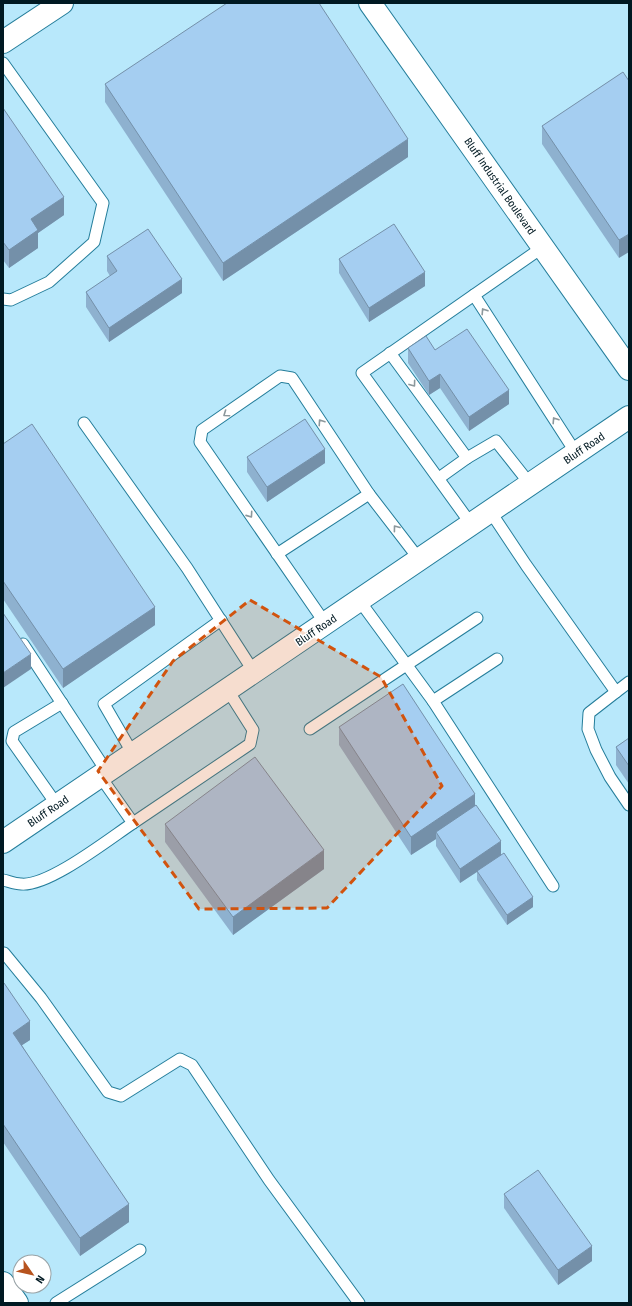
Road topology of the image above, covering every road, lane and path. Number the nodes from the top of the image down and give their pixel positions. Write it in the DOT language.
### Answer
graph roads {
  1 [pos="62,3"];
  2 [pos="370,3"];
  3 [pos="3,42"];
  4 [pos="3,63"];
  5 [pos="543,248"];
  6 [pos="474,296"];
  7 [pos="3,299"];
  8 [pos="390,353"];
  9 [pos="629,369"];
  10 [pos="629,417"];
  11 [pos="84,424"];
  12 [pos="576,453"];
  13 [pos="467,458"];
  14 [pos="439,478"];
  15 [pos="530,484"];
  16 [pos="369,494"];
  17 [pos="490,511"];
  18 [pos="471,524"];
  19 [pos="277,554"];
  20 [pos="419,559"];
  21 [pos="359,600"];
  22 [pos="476,618"];
  23 [pos="221,620"];
  24 [pos="325,623"];
  25 [pos="16,633"];
  26 [pos="497,659"];
  27 [pos="407,665"];
  28 [pos="254,672"];
  29 [pos="629,682"];
  30 [pos="228,689"];
  31 [pos="616,692"];
  32 [pos="433,701"];
  33 [pos="62,703"];
  34 [pos="310,729"];
  35 [pos="134,754"];
  36 [pos="104,774"];
  37 [pos="57,805"];
  38 [pos="629,805"];
  39 [pos="132,823"];
  40 [pos="3,842"];
  41 [pos="3,880"];
  42 [pos="553,886"];
  43 [pos="3,952"];
  44 [pos="140,1250"];
  45 [pos="3,1283"];
  46 [pos="17,1303"];
  47 [pos="56,1303"];
  48 [pos="359,1303"];
  1 -- 3 [label="main road"];
  2 -- 5 [label="main road, Bluff Industrial Boulevard"];
  4 -- 7 [label="lane"];
  5 -- 6 [label="lane"];
  5 -- 9 [label="main road, Bluff Industrial Boulevard"];
  6 -- 8 [label="lane"];
  12 -- 6 [label="lane, one-way"];
  8 -- 13 [label="lane, one-way"];
  8 -- 14 [label="lane"];
  10 -- 12 [label="main road, Bluff Road"];
  11 -- 23 [label="lane"];
  12 -- 15 [label="main road, Bluff Road"];
  13 -- 14 [label="lane"];
  13 -- 15 [label="lane"];
  14 -- 18 [label="lane"];
  15 -- 17 [label="main road, Bluff Road"];
  16 -- 19 [label="lane"];
  16 -- 19 [label="lane, one-way"];
  20 -- 16 [label="lane, one-way"];
  17 -- 18 [label="main road, Bluff Road"];
  17 -- 31 [label="lane"];
  18 -- 20 [label="main road, Bluff Road"];
  19 -- 24 [label="lane"];
  20 -- 21 [label="main road, Bluff Road"];
  21 -- 24 [label="main road, Bluff Road"];
  21 -- 27 [label="lane"];
  22 -- 27 [label="lane"];
  23 -- 28 [label="lane"];
  23 -- 35 [label="lane"];
  24 -- 28 [label="main road, Bluff Road"];
  25 -- 33 [label="lane"];
  26 -- 32 [label="lane"];
  27 -- 32 [label="lane"];
  27 -- 34 [label="lane"];
  28 -- 30 [label="main road, Bluff Road"];
  29 -- 31 [label="lane"];
  30 -- 35 [label="main road, Bluff Road"];
  30 -- 39 [label="lane"];
  31 -- 38 [label="lane"];
  32 -- 42 [label="lane"];
  33 -- 36 [label="lane"];
  33 -- 37 [label="lane"];
  35 -- 36 [label="main road, Bluff Road"];
  36 -- 37 [label="main road, Bluff Road"];
  36 -- 39 [label="lane"];
  37 -- 40 [label="main road, Bluff Road"];
  39 -- 41 [label="lane"];
  43 -- 48 [label="lane"];
  44 -- 47 [label="lane"];
  45 -- 46 [label="main road"];
}
